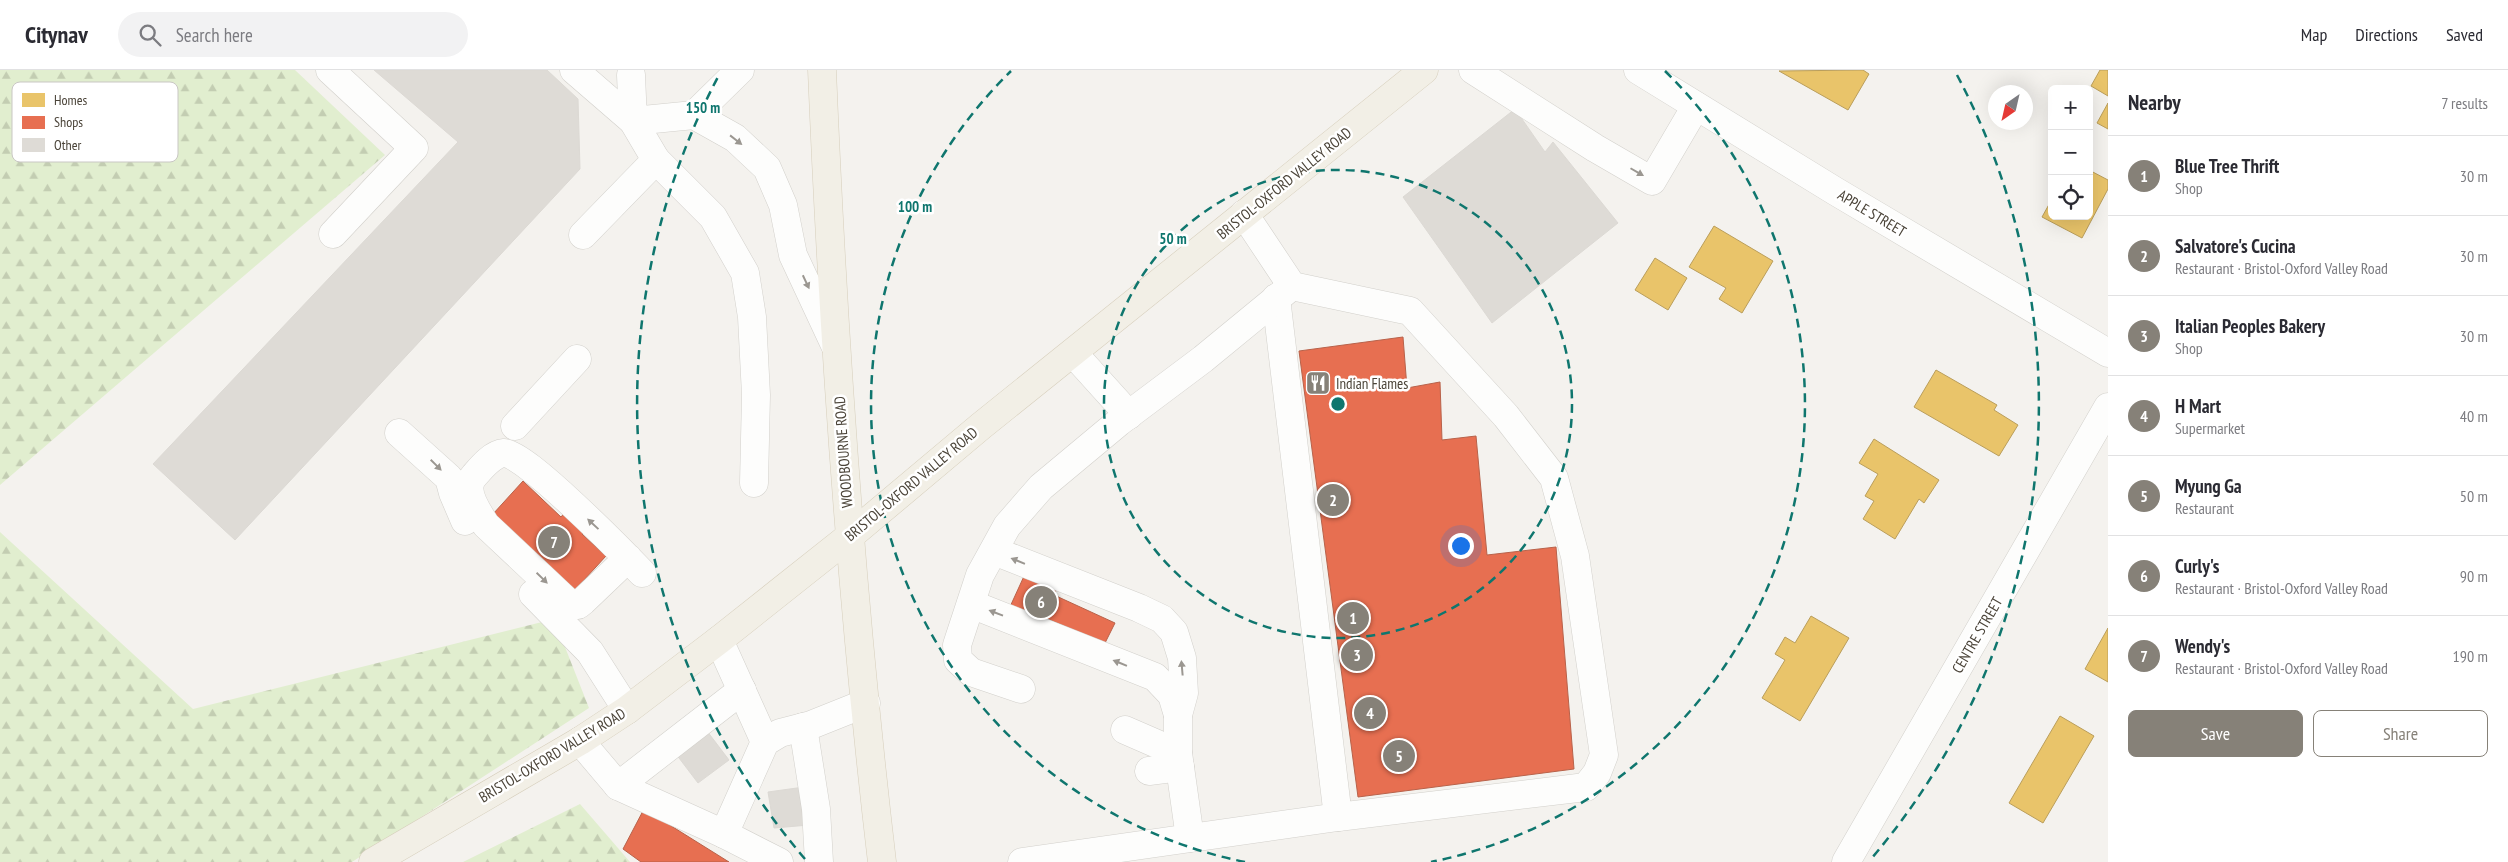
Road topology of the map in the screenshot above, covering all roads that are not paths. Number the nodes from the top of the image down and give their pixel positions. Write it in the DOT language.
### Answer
graph roads {
  1 [pos="330,70"];
  2 [pos="574,70"];
  3 [pos="740,70"];
  4 [pos="822,70"];
  5 [pos="1424,70"];
  6 [pos="1473,70"];
  7 [pos="1638,70"];
  8 [pos="631,75"];
  9 [pos="1696,106"];
  10 [pos="694,115"];
  11 [pos="633,121"];
  12 [pos="656,160"];
  13 [pos="1244,214"];
  14 [pos="333,234"];
  15 [pos="583,235"];
  16 [pos="1284,292"];
  17 [pos="835,345"];
  18 [pos="1072,353"];
  19 [pos="2108,353"];
  20 [pos="577,359"];
  21 [pos="2108,407"];
  22 [pos="1128,415"];
  23 [pos="515,426"];
  24 [pos="399,433"];
  25 [pos="754,483"];
  26 [pos="850,536"];
  27 [pos="994,551"];
  28 [pos="635,566"];
  29 [pos="617,594"];
  30 [pos="971,604"];
  31 [pos="575,635"];
  32 [pos="719,640"];
  33 [pos="1021,689"];
  34 [pos="742,690"];
  35 [pos="866,703"];
  36 [pos="627,710"];
  37 [pos="1178,715"];
  38 [pos="803,727"];
  39 [pos="1125,730"];
  40 [pos="580,741"];
  41 [pos="765,742"];
  42 [pos="1179,760"];
  43 [pos="1149,771"];
  44 [pos="618,786"];
  45 [pos="1338,817"];
  46 [pos="724,834"];
  47 [pos="1190,838"];
  48 [pos="373,862"];
  49 [pos="779,862"];
  50 [pos="819,862"];
  51 [pos="882,862"];
  52 [pos="1022,862"];
  53 [pos="1846,862"];
  1 -- 14 [label="street"];
  2 -- 11 [label="street"];
  3 -- 10 [label="street"];
  4 -- 17 [label="main road, WOODBOURNE ROAD"];
  5 -- 13 [label="main road, BRISTOL-OXFORD VALLEY ROAD"];
  6 -- 9 [label="street, one-way"];
  7 -- 9 [label="street, APPLE STREET"];
  8 -- 11 [label="street"];
  9 -- 19 [label="street, APPLE STREET"];
  10 -- 11 [label="street"];
  10 -- 17 [label="street, one-way"];
  11 -- 12 [label="street"];
  12 -- 15 [label="street"];
  12 -- 25 [label="street"];
  13 -- 16 [label="street"];
  13 -- 18 [label="main road, BRISTOL-OXFORD VALLEY ROAD"];
  16 -- 22 [label="street"];
  16 -- 45 [label="street"];
  16 -- 45 [label="street"];
  17 -- 26 [label="main road, WOODBOURNE ROAD"];
  18 -- 22 [label="street"];
  18 -- 26 [label="main road, BRISTOL-OXFORD VALLEY ROAD"];
  20 -- 23 [label="street"];
  21 -- 53 [label="street, CENTRE STREET"];
  22 -- 27 [label="street"];
  24 -- 31 [label="street, one-way"];
  26 -- 32 [label="main road, BRISTOL-OXFORD VALLEY ROAD"];
  26 -- 35 [label="main road, WOODBOURNE ROAD"];
  27 -- 30 [label="street"];
  37 -- 27 [label="street, one-way"];
  28 -- 28 [label="street, one-way"];
  29 -- 31 [label="street"];
  30 -- 33 [label="street"];
  37 -- 30 [label="street, one-way"];
  31 -- 36 [label="street"];
  32 -- 34 [label="street"];
  32 -- 36 [label="main road, BRISTOL-OXFORD VALLEY ROAD"];
  34 -- 41 [label="street"];
  34 -- 44 [label="street"];
  35 -- 38 [label="street"];
  35 -- 51 [label="main road, WOODBOURNE ROAD"];
  36 -- 40 [label="main road, BRISTOL-OXFORD VALLEY ROAD"];
  37 -- 42 [label="street"];
  38 -- 41 [label="street"];
  38 -- 50 [label="street"];
  39 -- 42 [label="street"];
  40 -- 44 [label="street"];
  40 -- 48 [label="main road, BRISTOL-OXFORD VALLEY ROAD"];
  41 -- 46 [label="street"];
  42 -- 43 [label="street"];
  42 -- 47 [label="street"];
  44 -- 46 [label="street"];
  45 -- 47 [label="street"];
  46 -- 49 [label="street"];
  47 -- 52 [label="street"];
}
